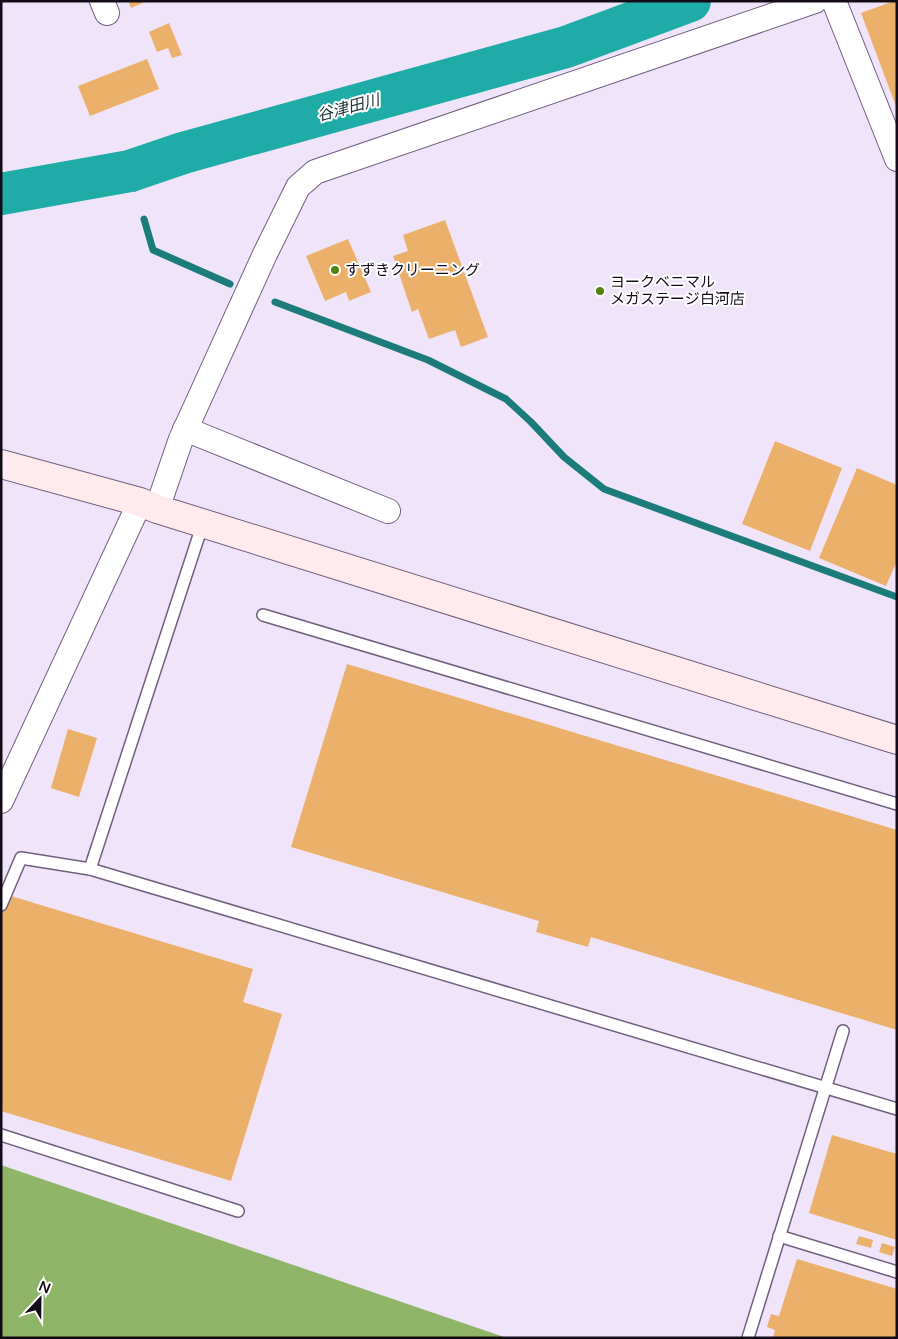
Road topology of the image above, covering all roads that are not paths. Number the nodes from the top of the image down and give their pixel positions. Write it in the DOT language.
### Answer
graph roads {
  1 [pos="815,1"];
  2 [pos="834,1"];
  3 [pos="897,159"];
  4 [pos="185,429"];
  5 [pos="1,464"];
  6 [pos="149,505"];
  7 [pos="388,512"];
  8 [pos="203,523"];
  9 [pos="263,615"];
  10 [pos="897,740"];
  11 [pos="1,801"];
  12 [pos="897,804"];
  13 [pos="90,869"];
  14 [pos="1,905"];
  15 [pos="843,1031"];
  16 [pos="825,1088"];
  17 [pos="897,1109"];
  18 [pos="1,1135"];
  19 [pos="238,1211"];
  20 [pos="779,1236"];
  21 [pos="897,1272"];
  22 [pos="748,1338"];
  1 -- 4 [label="street"];
  2 -- 3 [label="street"];
  4 -- 6 [label="street"];
  4 -- 7 [label="street"];
  5 -- 6 [label="street"];
  6 -- 8 [label="street"];
  6 -- 11 [label="street"];
  8 -- 10 [label="street"];
  8 -- 13 [label="lane"];
  9 -- 12 [label="lane"];
  13 -- 14 [label="lane"];
  13 -- 16 [label="lane"];
  15 -- 16 [label="lane"];
  16 -- 17 [label="lane"];
  16 -- 20 [label="lane"];
  18 -- 19 [label="lane"];
  20 -- 21 [label="lane"];
  20 -- 22 [label="lane"];
}
